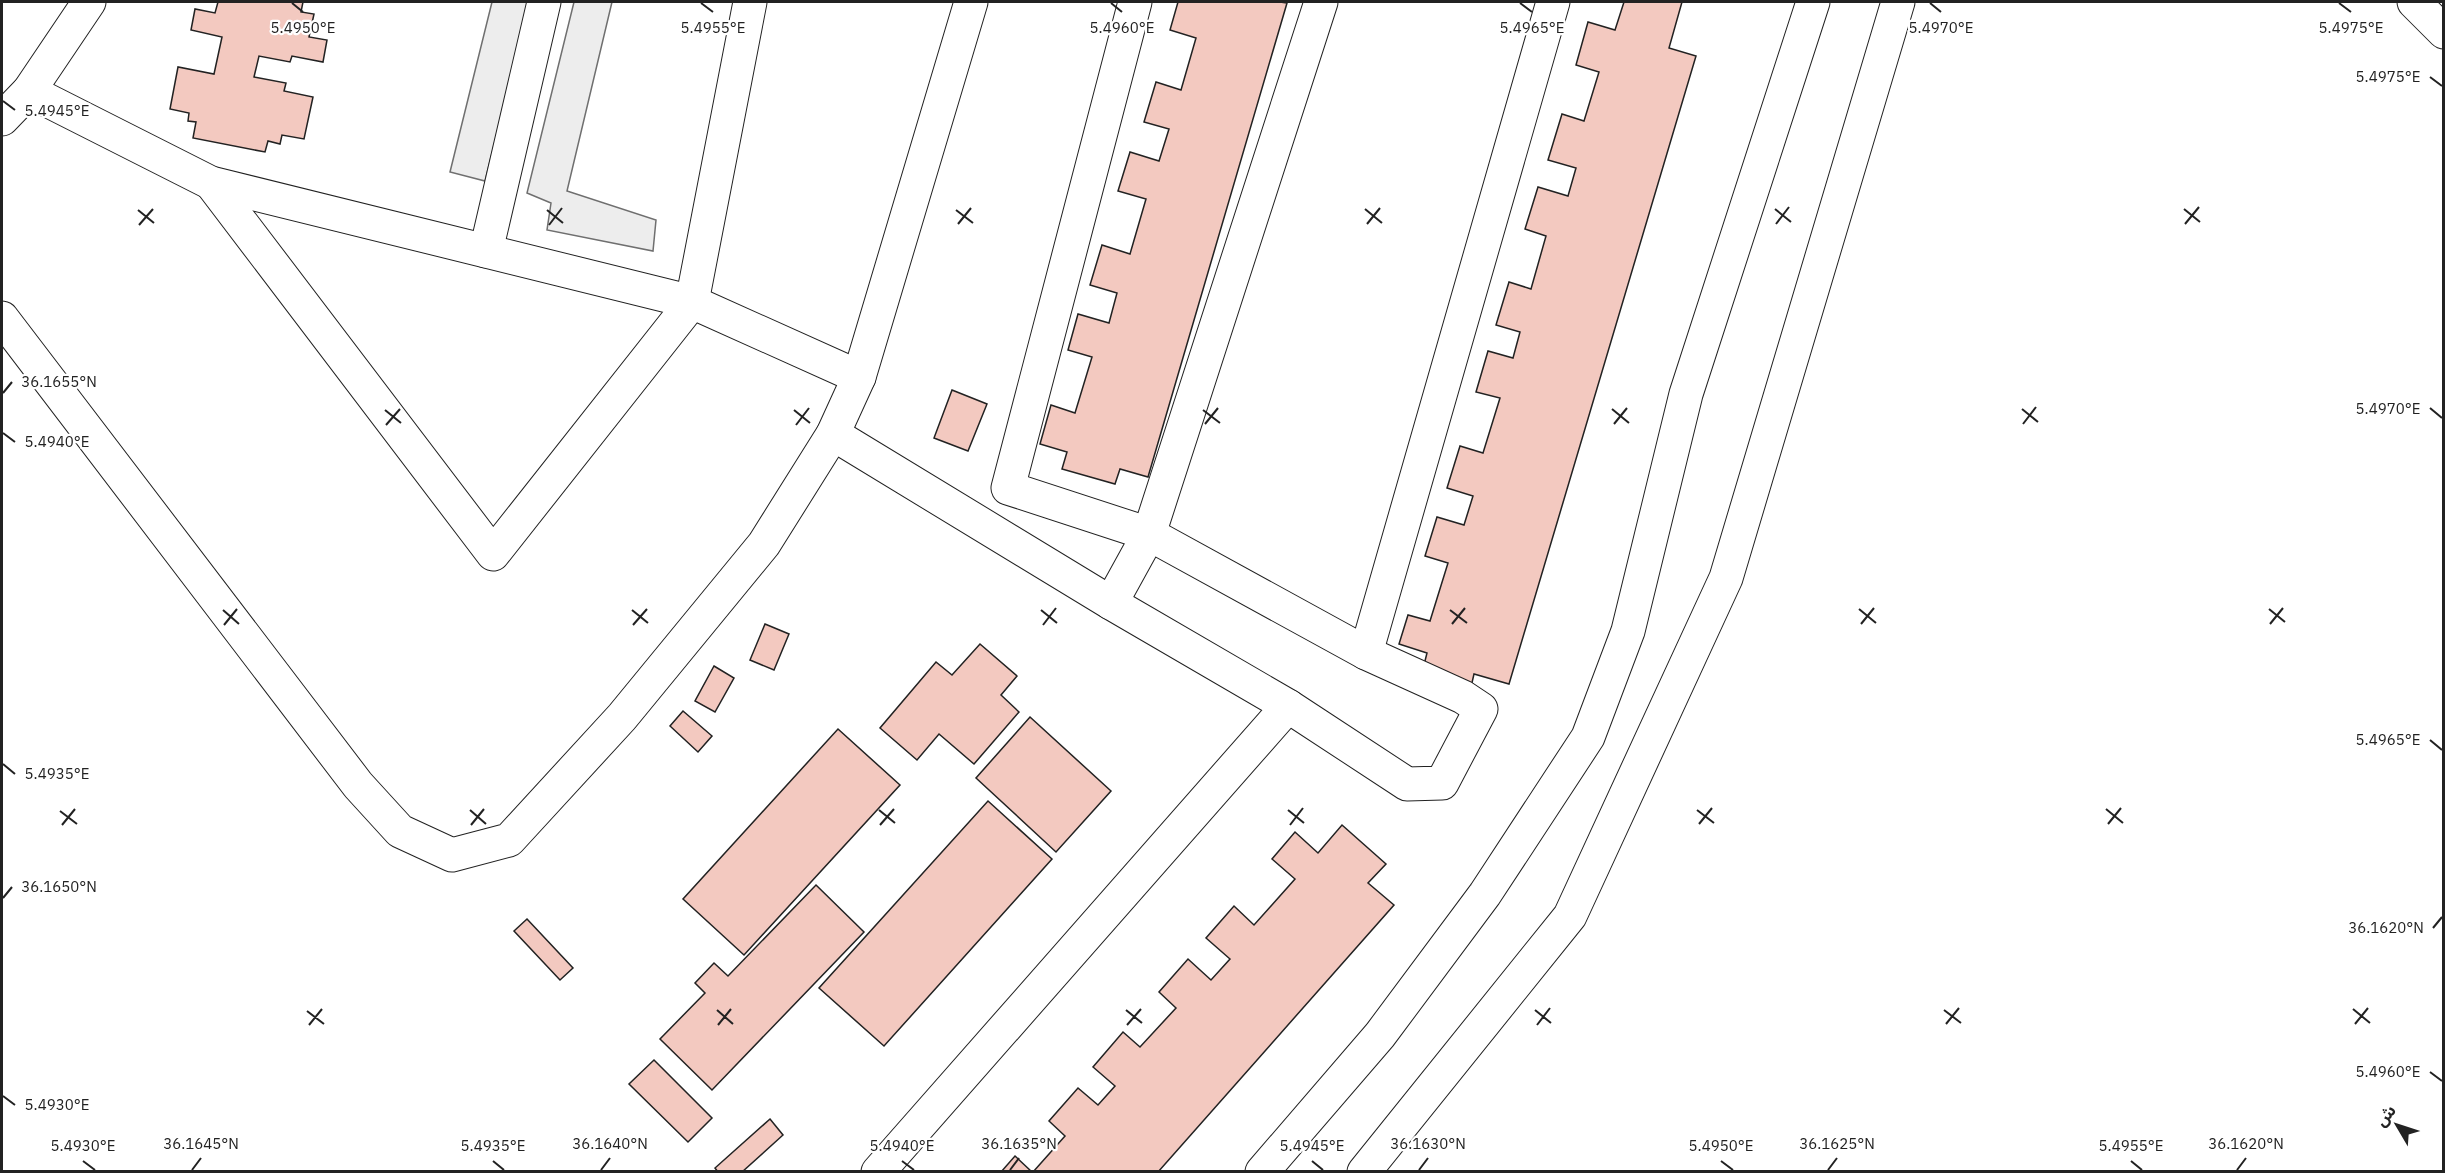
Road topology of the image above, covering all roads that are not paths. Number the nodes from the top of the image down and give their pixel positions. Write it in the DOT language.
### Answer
graph roads {
  1 [pos="89,2"];
  2 [pos="544,2"];
  3 [pos="750,2"];
  4 [pos="971,2"];
  5 [pos="1135,2"];
  6 [pos="1321,2"];
  7 [pos="1553,2"];
  8 [pos="1813,2"];
  9 [pos="1898,2"];
  10 [pos="2414,2"];
  11 [pos="2444,32"];
  12 [pos="29,92"];
  13 [pos="2,119"];
  14 [pos="211,183"];
  15 [pos="486,251"];
  16 [pos="692,302"];
  17 [pos="2,318"];
  18 [pos="859,377"];
  19 [pos="833,434"];
  20 [pos="1149,534"];
  21 [pos="1111,603"];
  22 [pos="1366,654"];
  23 [pos="1288,706"];
  24 [pos="878,1172"];
  25 [pos="1262,1172"];
  26 [pos="1364,1172"];
  1 -- 12 [label="street"];
  2 -- 15 [label="street"];
  3 -- 16 [label="street"];
  4 -- 18 [label="street"];
  5 -- 20 [label="street"];
  6 -- 20 [label="street"];
  7 -- 22 [label="street"];
  8 -- 25 [label="street"];
  9 -- 26 [label="street"];
  10 -- 11 [label="street"];
  12 -- 13 [label="street"];
  12 -- 14 [label="street"];
  14 -- 15 [label="street"];
  14 -- 16 [label="street"];
  15 -- 16 [label="street"];
  16 -- 18 [label="street"];
  17 -- 19 [label="street"];
  18 -- 19 [label="street"];
  19 -- 21 [label="street"];
  20 -- 21 [label="street"];
  20 -- 22 [label="street"];
  21 -- 23 [label="street"];
  22 -- 23 [label="street"];
  23 -- 24 [label="street"];
}
